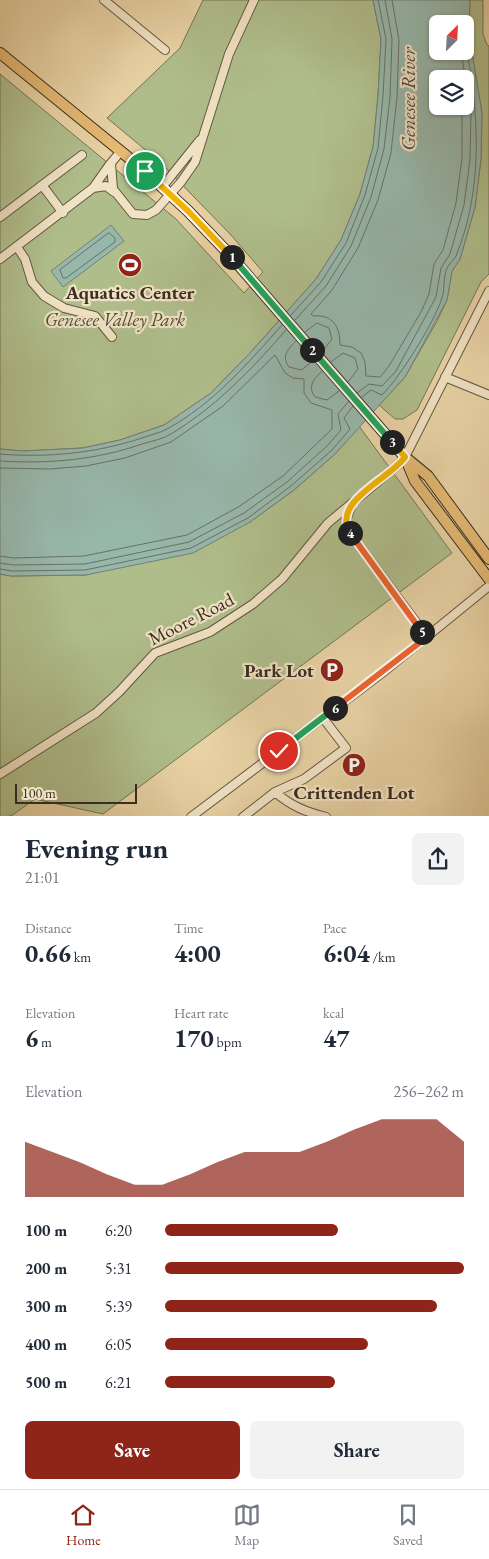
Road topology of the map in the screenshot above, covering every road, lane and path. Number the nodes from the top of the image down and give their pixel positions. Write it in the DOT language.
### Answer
graph roads {
  1 [pos="104,0"];
  2 [pos="254,0"];
  3 [pos="165,50"];
  4 [pos="0,53"];
  5 [pos="203,134"];
  6 [pos="120,151"];
  7 [pos="82,155"];
  8 [pos="111,163"];
  9 [pos="42,185"];
  10 [pos="162,186"];
  11 [pos="93,188"];
  12 [pos="116,194"];
  13 [pos="171,194"];
  14 [pos="62,213"];
  15 [pos="0,217"];
  16 [pos="16,247"];
  17 [pos="0,259"];
  18 [pos="489,290"];
  19 [pos="112,336"];
  20 [pos="445,377"];
  21 [pos="489,395"];
  22 [pos="405,457"];
  23 [pos="354,500"];
  24 [pos="489,559"];
  25 [pos="489,579"];
  26 [pos="489,586"];
  27 [pos="427,637"];
  28 [pos="323,718"];
  29 [pos="0,774"];
  30 [pos="275,792"];
  31 [pos="191,816"];
  32 [pos="243,816"];
  33 [pos="320,816"];
  1 -- 3 [label="street"];
  2 -- 5 [label="street"];
  4 -- 6 [label="main road"];
  5 -- 10 [label="street"];
  5 -- 13 [label="street"];
  6 -- 8 [label="street"];
  6 -- 10 [label="main road"];
  7 -- 9 [label="street"];
  8 -- 11 [label="street"];
  8 -- 12 [label="street"];
  9 -- 14 [label="street"];
  9 -- 15 [label="street"];
  10 -- 13 [label="main road"];
  11 -- 12 [label="street"];
  11 -- 14 [label="street"];
  12 -- 13 [label="street"];
  13 -- 22 [label="main road"];
  14 -- 16 [label="street"];
  16 -- 17 [label="street"];
  16 -- 19 [label="street"];
  18 -- 20 [label="street, Moore Road"];
  20 -- 21 [label="street"];
  20 -- 22 [label="street, Moore Road"];
  22 -- 23 [label="street, Moore Road"];
  22 -- 24 [label="main road"];
  22 -- 25 [label="main road"];
  23 -- 27 [label="street"];
  23 -- 29 [label="street, Moore Road"];
  26 -- 27 [label="street"];
  27 -- 28 [label="street"];
  28 -- 30 [label="street"];
  28 -- 31 [label="street"];
  30 -- 32 [label="street"];
  30 -- 33 [label="street"];
}
